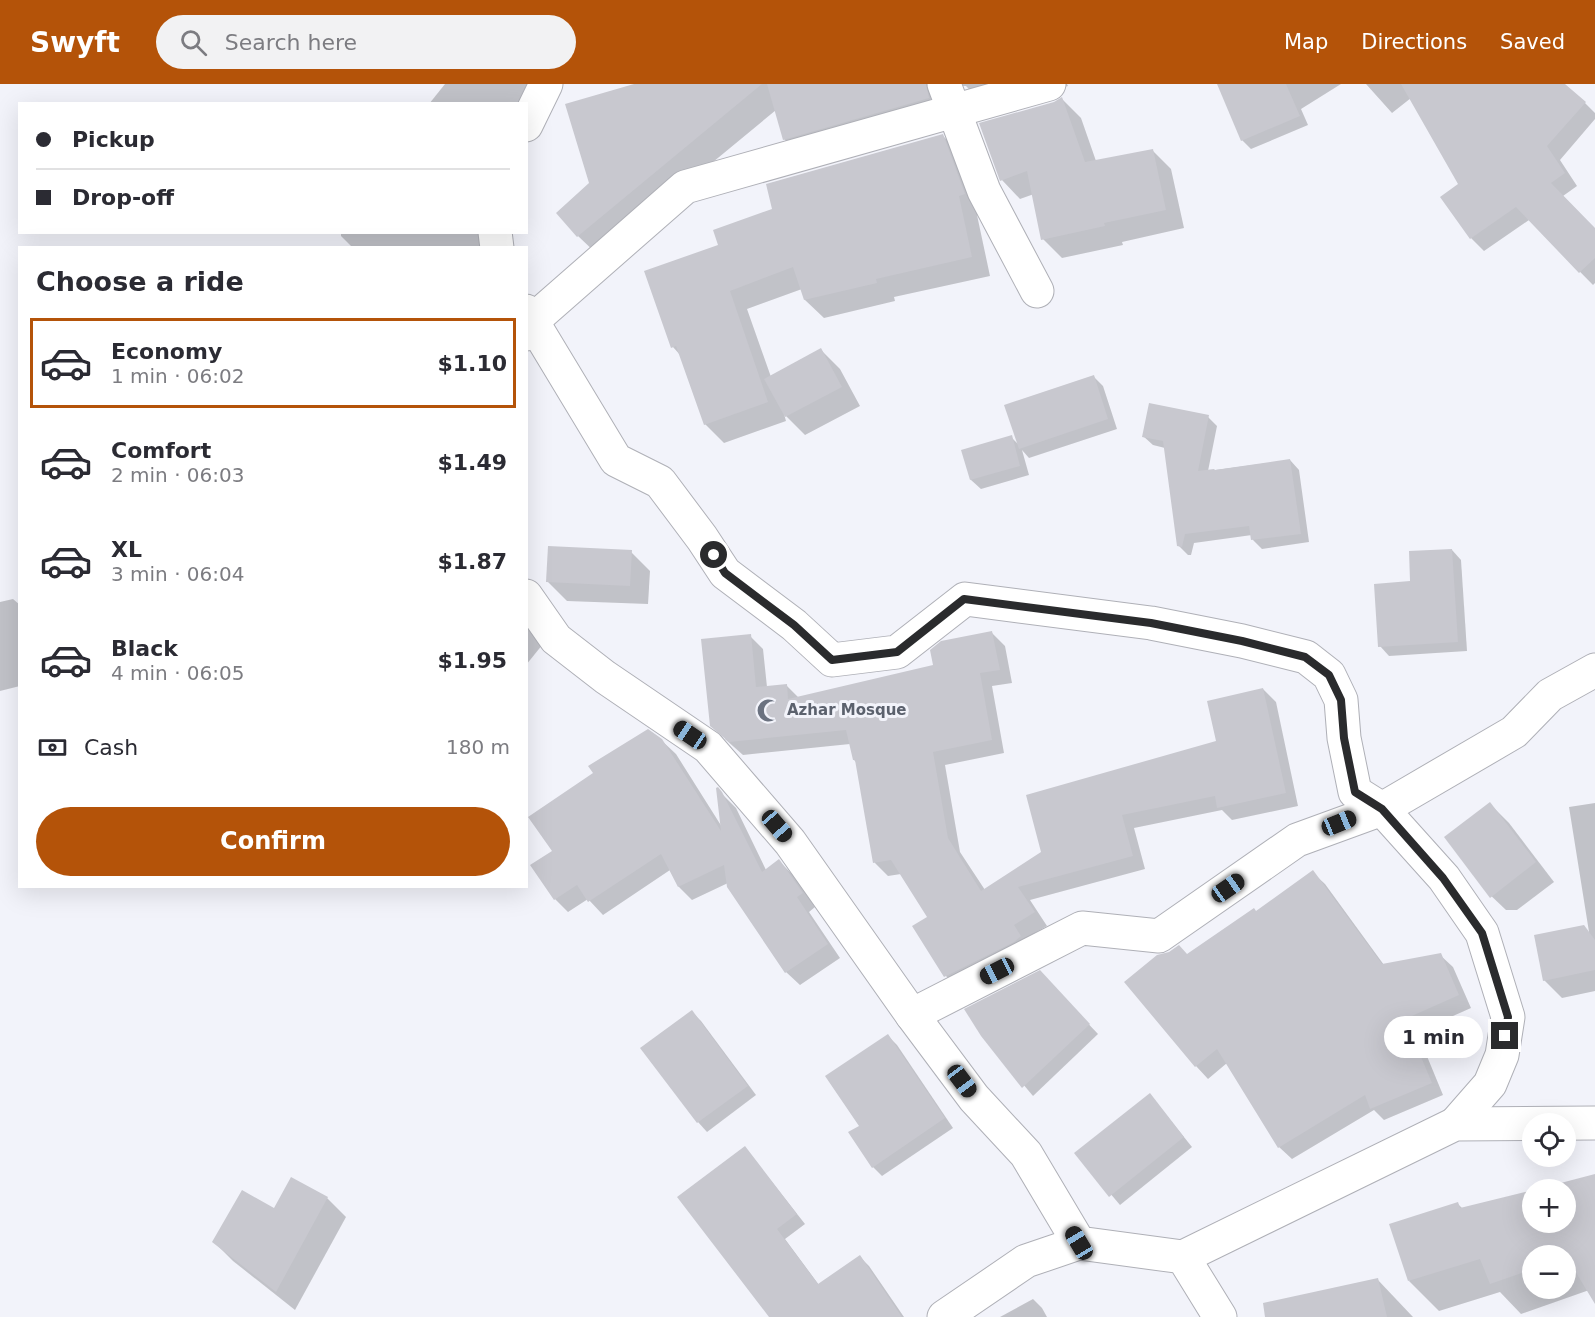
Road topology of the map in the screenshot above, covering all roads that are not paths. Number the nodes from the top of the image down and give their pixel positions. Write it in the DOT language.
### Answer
graph roads {
  1 [pos="546,84"];
  2 [pos="1049,84"];
  3 [pos="948,97"];
  4 [pos="528,121"];
  5 [pos="1037,291"];
  6 [pos="528,322"];
  7 [pos="528,599"];
  8 [pos="1595,670"];
  9 [pos="1382,809"];
  10 [pos="912,1015"];
  11 [pos="1595,1123"];
  12 [pos="1455,1124"];
  13 [pos="1079,1243"];
  14 [pos="1182,1257"];
  15 [pos="944,1317"];
  16 [pos="1220,1317"];
  1 -- 4 [label="street"];
  2 -- 3 [label="street"];
  3 -- 5 [label="street"];
  3 -- 6 [label="street"];
  6 -- 9 [label="street"];
  7 -- 10 [label="street"];
  8 -- 9 [label="street"];
  9 -- 10 [label="street"];
  9 -- 12 [label="street"];
  10 -- 13 [label="street"];
  11 -- 12 [label="street"];
  12 -- 14 [label="street"];
  13 -- 14 [label="street"];
  13 -- 15 [label="street"];
  14 -- 16 [label="street"];
}
